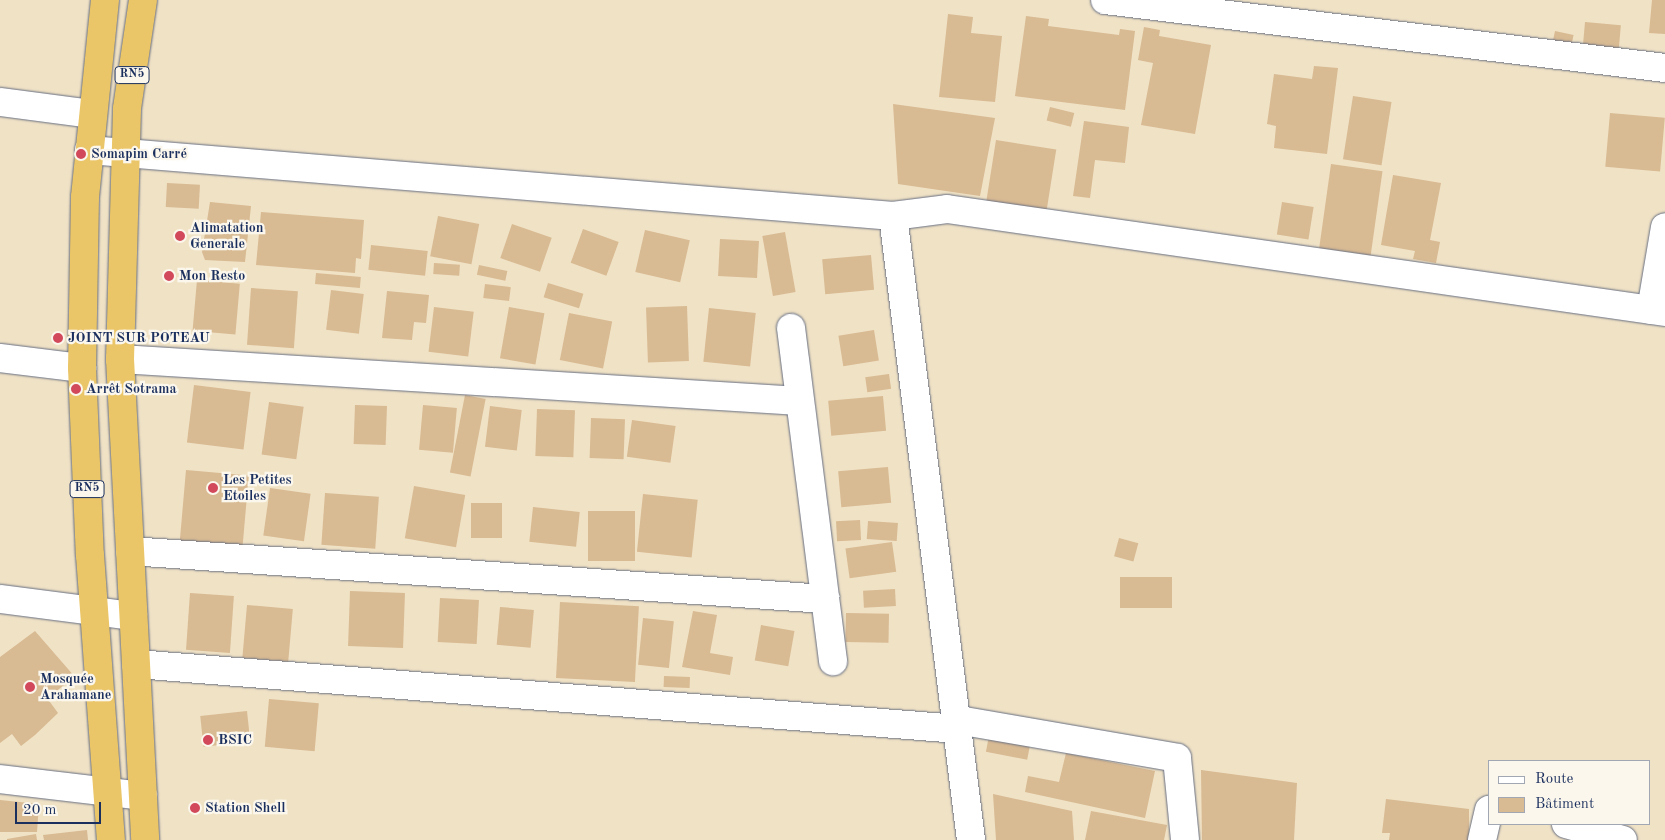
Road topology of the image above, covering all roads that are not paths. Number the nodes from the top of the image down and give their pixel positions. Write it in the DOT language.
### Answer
graph roads {
  1 [pos="105,0"];
  2 [pos="143,0"];
  3 [pos="1105,0"];
  4 [pos="1241,8"];
  5 [pos="1665,68"];
  6 [pos="0,102"];
  7 [pos="92,114"];
  8 [pos="88,150"];
  9 [pos="127,151"];
  10 [pos="893,216"];
  11 [pos="1665,227"];
  12 [pos="1658,311"];
  13 [pos="791,328"];
  14 [pos="0,358"];
  15 [pos="120,359"];
  16 [pos="82,368"];
  17 [pos="800,401"];
  18 [pos="130,552"];
  19 [pos="0,599"];
  20 [pos="825,599"];
  21 [pos="94,610"];
  22 [pos="133,616"];
  23 [pos="833,661"];
  24 [pos="136,664"];
  25 [pos="959,724"];
  26 [pos="0,779"];
  27 [pos="107,791"];
  28 [pos="143,796"];
  29 [pos="1488,814"];
  30 [pos="1570,825"];
  31 [pos="111,840"];
  32 [pos="145,840"];
  33 [pos="971,840"];
  34 [pos="1185,840"];
  35 [pos="1482,840"];
  36 [pos="1623,840"];
  1 -- 7 [label="highway, RN5"];
  2 -- 9 [label="highway, RN5"];
  3 -- 4 [label="street"];
  4 -- 5 [label="street"];
  6 -- 7 [label="street"];
  7 -- 8 [label="highway, RN5"];
  8 -- 9 [label="street"];
  8 -- 16 [label="highway, RN5"];
  9 -- 10 [label="street"];
  9 -- 15 [label="highway, RN5"];
  10 -- 12 [label="street"];
  10 -- 25 [label="street"];
  11 -- 12 [label="street"];
  13 -- 17 [label="street"];
  14 -- 16 [label="street"];
  15 -- 17 [label="street"];
  15 -- 18 [label="highway, RN5"];
  16 -- 21 [label="highway, RN5"];
  17 -- 20 [label="street"];
  18 -- 20 [label="street"];
  18 -- 22 [label="highway, RN5"];
  19 -- 21 [label="street"];
  20 -- 23 [label="street"];
  21 -- 22 [label="street"];
  21 -- 27 [label="highway, RN5"];
  22 -- 24 [label="highway, RN5"];
  24 -- 25 [label="street"];
  24 -- 28 [label="highway, RN5"];
  25 -- 33 [label="street"];
  25 -- 34 [label="street"];
  26 -- 27 [label="street"];
  27 -- 28 [label="street"];
  27 -- 31 [label="highway, RN5"];
  28 -- 32 [label="highway, RN5"];
  29 -- 35 [label="street"];
  30 -- 36 [label="street"];
}
